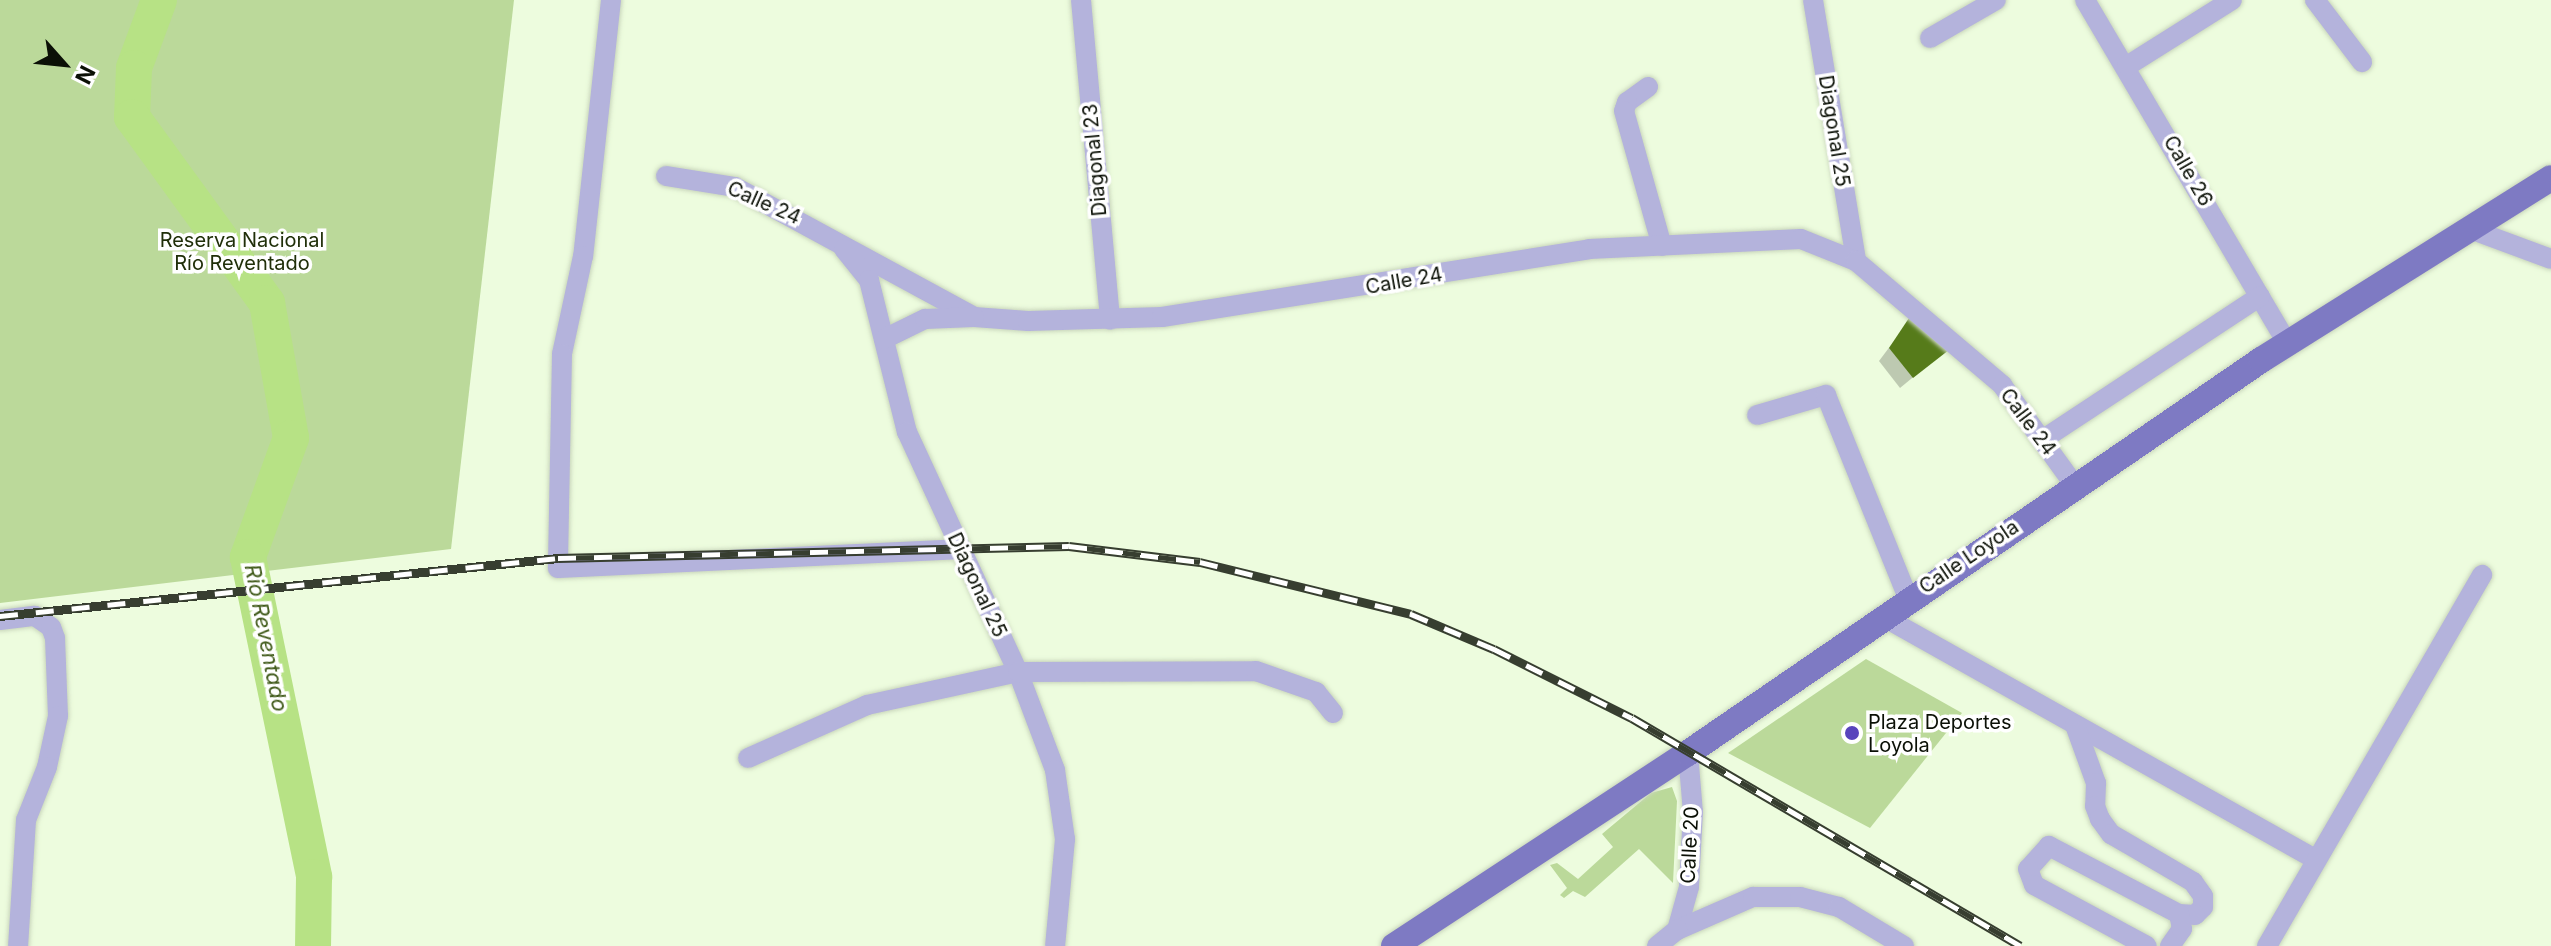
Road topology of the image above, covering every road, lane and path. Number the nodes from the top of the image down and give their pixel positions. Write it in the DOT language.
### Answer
graph roads {
  1 [pos="611,0"];
  2 [pos="1081,0"];
  3 [pos="1813,0"];
  4 [pos="1996,0"];
  5 [pos="2085,0"];
  6 [pos="2232,0"];
  7 [pos="2315,0"];
  8 [pos="1930,38"];
  9 [pos="2362,62"];
  10 [pos="2127,66"];
  11 [pos="1648,87"];
  12 [pos="666,176"];
  13 [pos="2551,178"];
  14 [pos="2473,230"];
  15 [pos="837,240"];
  16 [pos="1662,246"];
  17 [pos="2551,259"];
  18 [pos="1856,261"];
  19 [pos="2260,296"];
  20 [pos="974,317"];
  21 [pos="1110,320"];
  22 [pos="884,339"];
  23 [pos="2288,344"];
  24 [pos="1757,415"];
  25 [pos="2042,440"];
  26 [pos="2075,486"];
  27 [pos="959,549"];
  28 [pos="2482,575"];
  29 [pos="1908,598"];
  30 [pos="1882,616"];
  31 [pos="0,620"];
  32 [pos="1018,672"];
  33 [pos="1333,713"];
  34 [pos="2075,725"];
  35 [pos="1688,753"];
  36 [pos="748,758"];
  37 [pos="2316,860"];
  38 [pos="2179,914"];
  39 [pos="1677,930"];
  40 [pos="18,946"];
  41 [pos="1055,946"];
  42 [pos="1394,946"];
  43 [pos="1657,946"];
  44 [pos="1904,946"];
  45 [pos="2147,946"];
  46 [pos="2170,946"];
  47 [pos="2267,946"];
  1 -- 27 [label="street"];
  2 -- 21 [label="street, Diagonal 23"];
  3 -- 18 [label="street, Diagonal 25"];
  4 -- 8 [label="street"];
  5 -- 10 [label="street, Calle 26"];
  6 -- 10 [label="street"];
  7 -- 9 [label="street"];
  10 -- 19 [label="street, Calle 26"];
  11 -- 16 [label="street"];
  12 -- 15 [label="street, Calle 24"];
  13 -- 14 [label="main road, Calle Loyola"];
  14 -- 17 [label="street"];
  14 -- 23 [label="main road, Calle Loyola"];
  15 -- 20 [label="street, Calle 24"];
  15 -- 22 [label="street, Diagonal 25"];
  16 -- 18 [label="street, Calle 24"];
  16 -- 21 [label="street, Calle 24"];
  18 -- 25 [label="street, Calle 24"];
  19 -- 23 [label="street, Calle 26"];
  19 -- 25 [label="street"];
  20 -- 21 [label="street, Calle 24"];
  20 -- 22 [label="street"];
  22 -- 27 [label="street, Diagonal 25"];
  23 -- 26 [label="main road, Calle Loyola"];
  24 -- 29 [label="street"];
  25 -- 26 [label="street, Calle 24"];
  26 -- 29 [label="main road, Calle Loyola"];
  27 -- 32 [label="street, Diagonal 25"];
  28 -- 37 [label="street"];
  29 -- 30 [label="main road, Calle Loyola"];
  30 -- 34 [label="street"];
  30 -- 35 [label="main road, Calle Loyola"];
  31 -- 40 [label="street"];
  32 -- 33 [label="street"];
  32 -- 36 [label="street"];
  32 -- 41 [label="street, Diagonal 25"];
  34 -- 37 [label="street"];
  34 -- 38 [label="street"];
  35 -- 39 [label="street, Calle 20"];
  35 -- 42 [label="main road, Calle Loyola"];
  37 -- 47 [label="street"];
  38 -- 45 [label="street"];
  38 -- 46 [label="street"];
  39 -- 43 [label="street"];
  39 -- 44 [label="street"];
}
